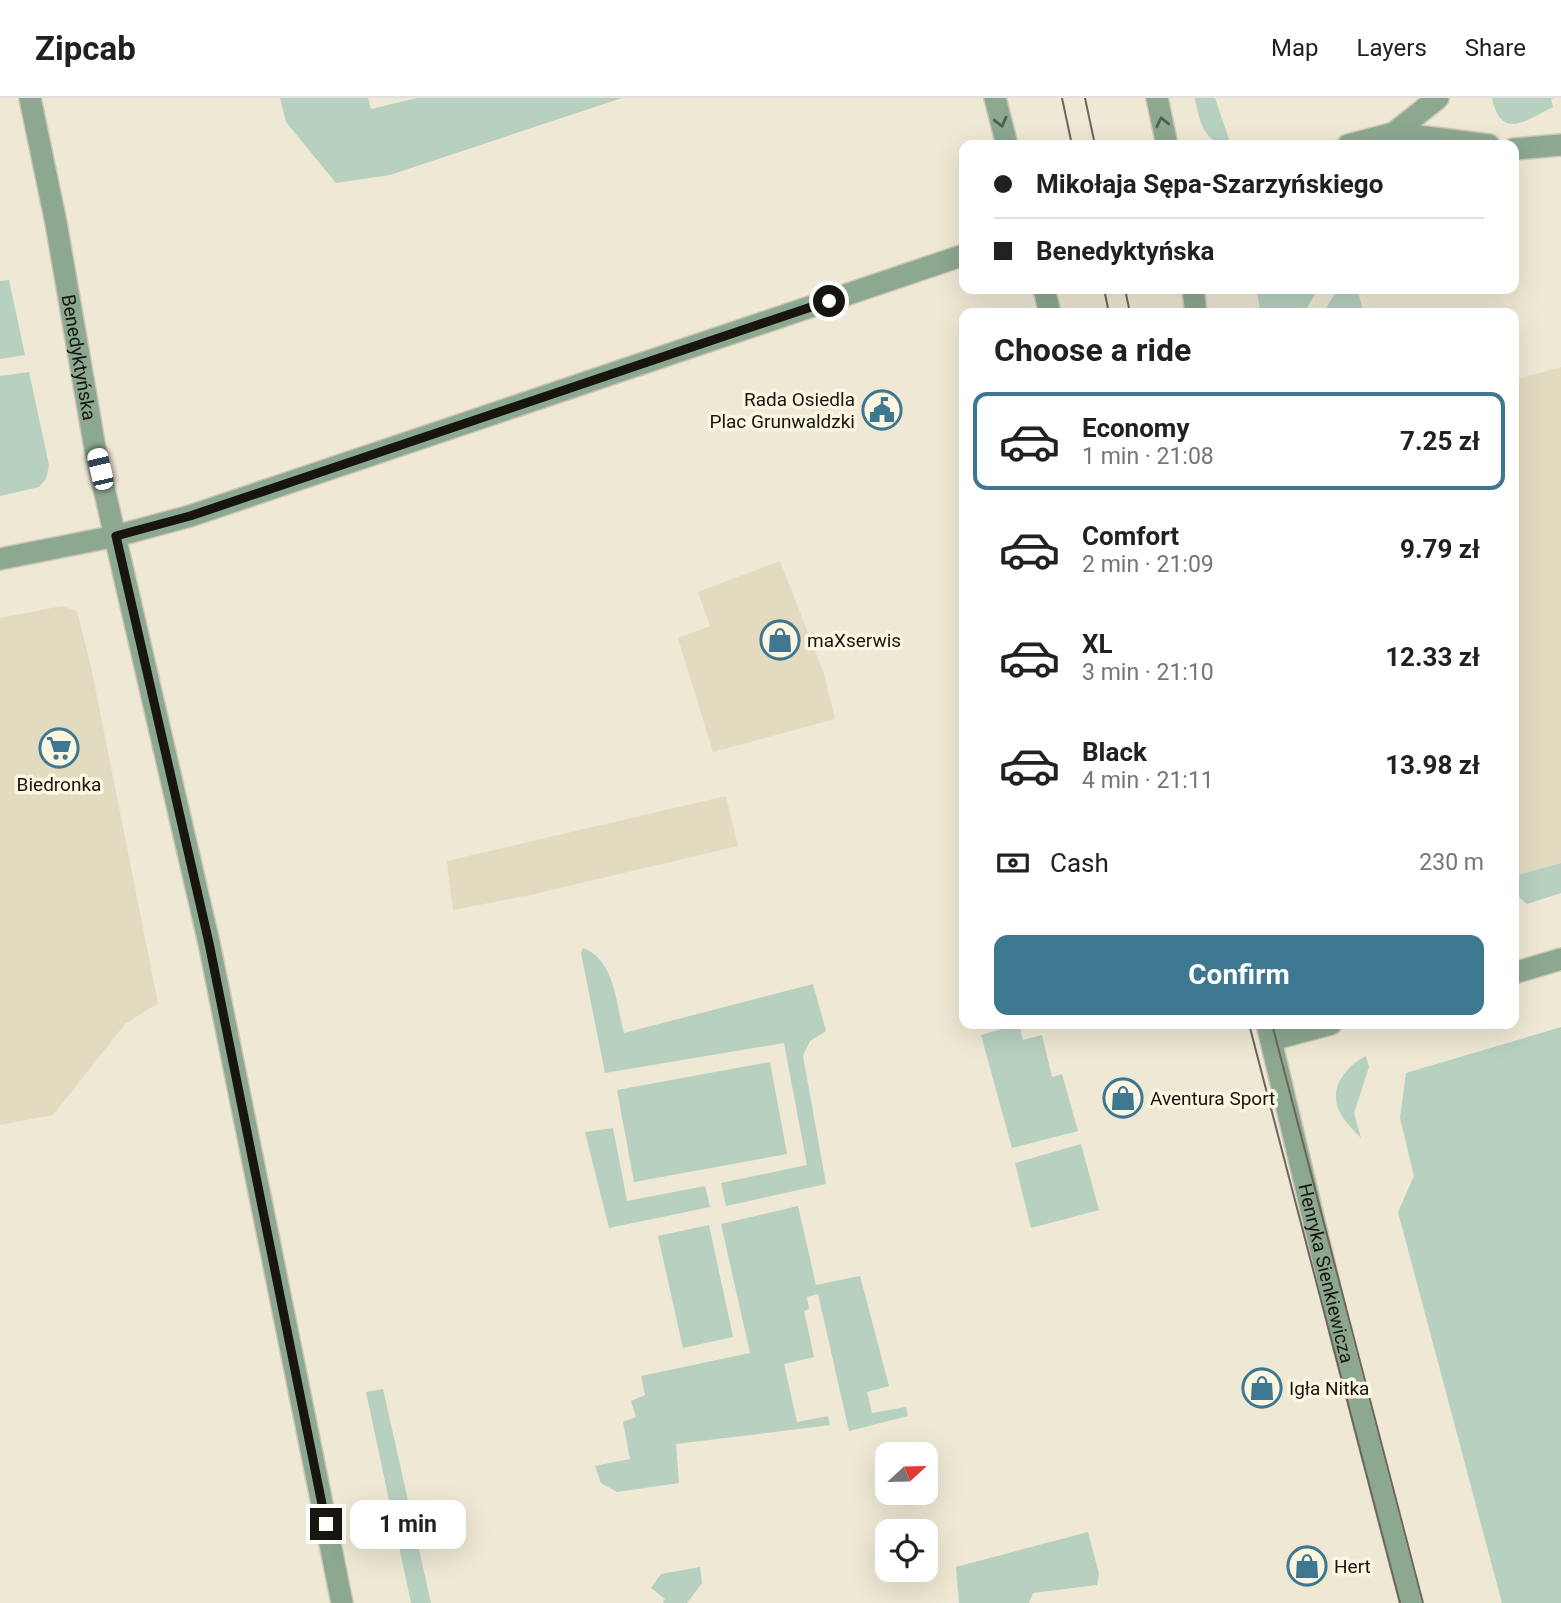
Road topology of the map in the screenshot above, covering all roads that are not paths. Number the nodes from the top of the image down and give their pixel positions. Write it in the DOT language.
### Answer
graph roads {
  1 [pos="30,98"];
  2 [pos="995,98"];
  3 [pos="1157,98"];
  4 [pos="1438,98"];
  5 [pos="1394,133"];
  6 [pos="1006,140"];
  7 [pos="1166,140"];
  8 [pos="1367,140"];
  9 [pos="1449,140"];
  10 [pos="1561,145"];
  11 [pos="1519,149"];
  12 [pos="959,257"];
  13 [pos="116,536"];
  14 [pos="0,559"];
  15 [pos="1561,959"];
  16 [pos="1519,972"];
  17 [pos="1292,1029"];
  18 [pos="1269,1032"];
  19 [pos="342,1603"];
  20 [pos="1411,1603"];
  1 -- 13 [label="street, Benedyktyńska"];
  2 -- 6 [label="street, one-way"];
  7 -- 3 [label="street, one-way"];
  4 -- 5 [label="street"];
  5 -- 8 [label="street"];
  5 -- 9 [label="street"];
  10 -- 11 [label="street"];
  12 -- 13 [label="street"];
  13 -- 14 [label="street"];
  13 -- 19 [label="street, Benedyktyńska"];
  15 -- 16 [label="street"];
  17 -- 18 [label="street"];
  18 -- 20 [label="street, Henryka Sienkiewicza"];
}
